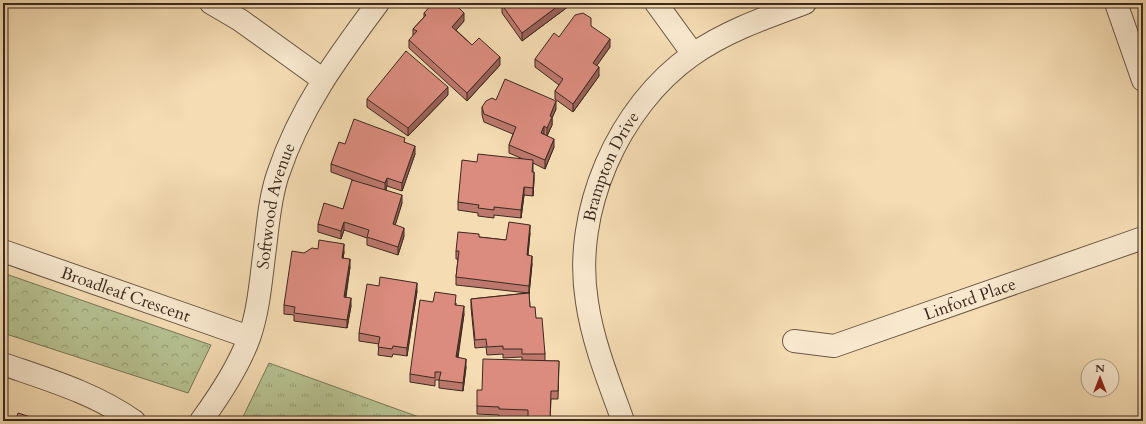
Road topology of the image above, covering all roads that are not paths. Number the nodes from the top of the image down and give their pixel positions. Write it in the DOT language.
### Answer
graph roads {
  1 [pos="211,3"];
  2 [pos="378,3"];
  3 [pos="656,3"];
  4 [pos="805,3"];
  5 [pos="1116,3"];
  6 [pos="693,54"];
  7 [pos="322,79"];
  8 [pos="1143,80"];
  9 [pos="1143,238"];
  10 [pos="3,251"];
  11 [pos="249,337"];
  12 [pos="794,341"];
  13 [pos="3,364"];
  14 [pos="134,421"];
  15 [pos="201,421"];
  16 [pos="623,421"];
  1 -- 7 [label="street"];
  2 -- 7 [label="street, Softwood Avenue"];
  3 -- 6 [label="street"];
  4 -- 6 [label="street, Brampton Drive"];
  5 -- 8 [label="street"];
  6 -- 16 [label="street, Brampton Drive"];
  7 -- 11 [label="street, Softwood Avenue"];
  9 -- 12 [label="street, Linford Place"];
  10 -- 11 [label="street, Broadleaf Crescent"];
  11 -- 15 [label="street, Softwood Avenue"];
  13 -- 14 [label="street"];
}
